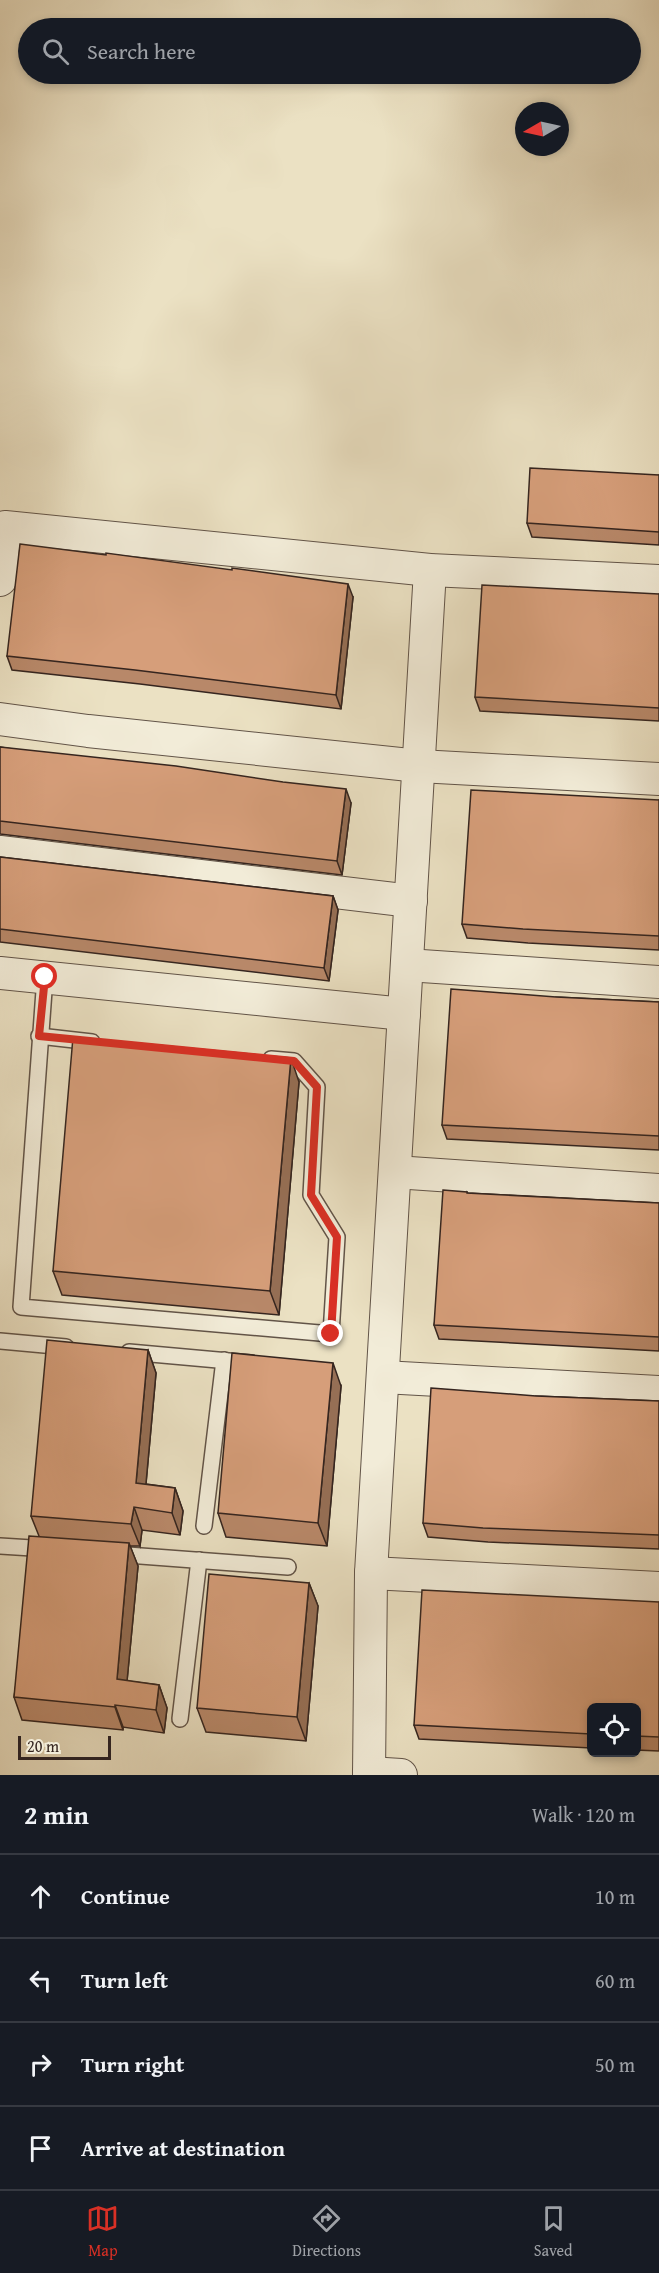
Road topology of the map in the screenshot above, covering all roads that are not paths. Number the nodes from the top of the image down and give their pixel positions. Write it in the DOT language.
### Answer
graph roads {
  1 [pos="430,570"];
  2 [pos="0,580"];
  3 [pos="659,580"];
  4 [pos="0,719"];
  5 [pos="419,766"];
  6 [pos="659,779"];
  7 [pos="0,852"];
  8 [pos="411,901"];
  9 [pos="407,966"];
  10 [pos="0,973"];
  11 [pos="45,977"];
  12 [pos="659,982"];
  13 [pos="404,1014"];
  14 [pos="39,1036"];
  15 [pos="109,1043"];
  16 [pos="260,1058"];
  17 [pos="395,1172"];
  18 [pos="659,1190"];
  19 [pos="0,1341"];
  20 [pos="82,1348"];
  21 [pos="118,1351"];
  22 [pos="224,1360"];
  23 [pos="270,1365"];
  24 [pos="383,1377"];
  25 [pos="659,1392"];
  26 [pos="204,1526"];
  27 [pos="0,1546"];
  28 [pos="59,1550"];
  29 [pos="94,1552"];
  30 [pos="200,1560"];
  31 [pos="288,1567"];
  32 [pos="371,1573"];
  33 [pos="659,1588"];
  34 [pos="180,1719"];
  35 [pos="369,1774"];
  36 [pos="401,1775"];
  1 -- 2 [label="street"];
  1 -- 3 [label="street"];
  1 -- 5 [label="street"];
  4 -- 5 [label="street"];
  5 -- 6 [label="street"];
  5 -- 8 [label="street"];
  7 -- 8 [label="street"];
  8 -- 9 [label="street"];
  9 -- 12 [label="street"];
  9 -- 13 [label="street"];
  10 -- 11 [label="street"];
  11 -- 13 [label="street"];
  11 -- 14 [label="lane"];
  13 -- 17 [label="street"];
  14 -- 15 [label="lane"];
  14 -- 16 [label="lane"];
  17 -- 18 [label="street"];
  17 -- 24 [label="street"];
  19 -- 20 [label="lane"];
  21 -- 22 [label="lane"];
  22 -- 23 [label="lane"];
  22 -- 26 [label="lane"];
  24 -- 25 [label="street"];
  24 -- 32 [label="street"];
  27 -- 28 [label="lane"];
  29 -- 30 [label="lane"];
  30 -- 31 [label="lane"];
  30 -- 34 [label="lane"];
  32 -- 33 [label="street"];
  32 -- 35 [label="street"];
  35 -- 36 [label="street"];
}
